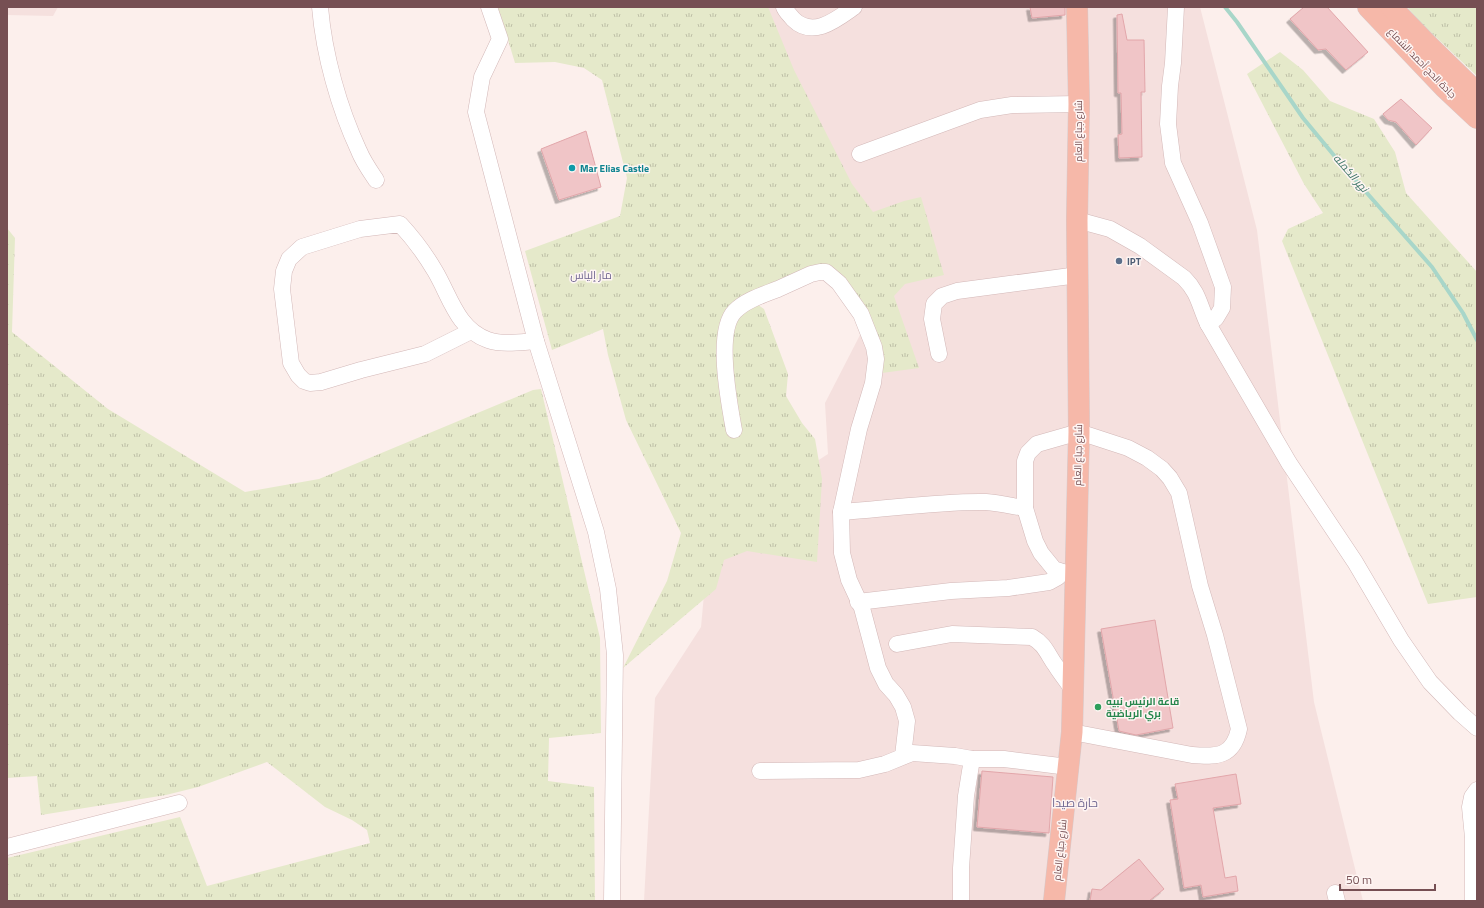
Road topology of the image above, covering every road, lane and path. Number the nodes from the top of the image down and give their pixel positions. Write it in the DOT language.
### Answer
graph roads {
  1 [pos="320,7"];
  2 [pos="489,7"];
  3 [pos="784,7"];
  4 [pos="854,7"];
  5 [pos="1077,7"];
  6 [pos="1176,7"];
  7 [pos="1368,7"];
  8 [pos="1391,7"];
  9 [pos="1477,93"];
  10 [pos="1078,104"];
  11 [pos="1477,118"];
  12 [pos="860,154"];
  13 [pos="376,180"];
  14 [pos="1077,220"];
  15 [pos="1078,275"];
  16 [pos="1208,324"];
  17 [pos="471,331"];
  18 [pos="536,341"];
  19 [pos="939,354"];
  20 [pos="734,430"];
  21 [pos="1079,432"];
  22 [pos="1025,508"];
  23 [pos="841,512"];
  24 [pos="1068,574"];
  25 [pos="858,602"];
  26 [pos="897,644"];
  27 [pos="1072,689"];
  28 [pos="1477,728"];
  29 [pos="1072,732"];
  30 [pos="903,756"];
  31 [pos="972,759"];
  32 [pos="1068,767"];
  33 [pos="760,771"];
  34 [pos="1477,790"];
  35 [pos="179,803"];
  36 [pos="7,847"];
  37 [pos="612,901"];
  38 [pos="961,901"];
  39 [pos="1054,901"];
  40 [pos="1473,901"];
  1 -- 13 [label="street"];
  2 -- 18 [label="street"];
  3 -- 4 [label="street"];
  5 -- 10 [label="main road, شارع جباع العام"];
  6 -- 16 [label="street"];
  7 -- 11 [label="main road, جادة الحج أحمد الشماع"];
  8 -- 9 [label="main road, جادة الحج أحمد الشماع"];
  10 -- 12 [label="street"];
  10 -- 14 [label="main road, شارع جباع العام"];
  14 -- 15 [label="main road, شارع جباع العام"];
  14 -- 16 [label="street"];
  15 -- 19 [label="street"];
  15 -- 21 [label="main road, شارع جباع العام"];
  16 -- 28 [label="street"];
  17 -- 17 [label="street"];
  17 -- 18 [label="street"];
  18 -- 37 [label="street"];
  20 -- 23 [label="street"];
  21 -- 22 [label="street"];
  21 -- 24 [label="main road, شارع جباع العام"];
  21 -- 29 [label="street"];
  22 -- 23 [label="street"];
  22 -- 24 [label="street"];
  23 -- 25 [label="street"];
  24 -- 25 [label="street"];
  24 -- 27 [label="main road, شارع جباع العام"];
  25 -- 30 [label="street"];
  26 -- 27 [label="street"];
  27 -- 29 [label="main road, شارع جباع العام"];
  29 -- 32 [label="main road, شارع جباع العام"];
  30 -- 31 [label="street"];
  30 -- 33 [label="street"];
  31 -- 32 [label="street"];
  31 -- 38 [label="street"];
  32 -- 39 [label="main road, شارع جباع العام"];
  34 -- 40 [label="street"];
  35 -- 36 [label="street"];
}
